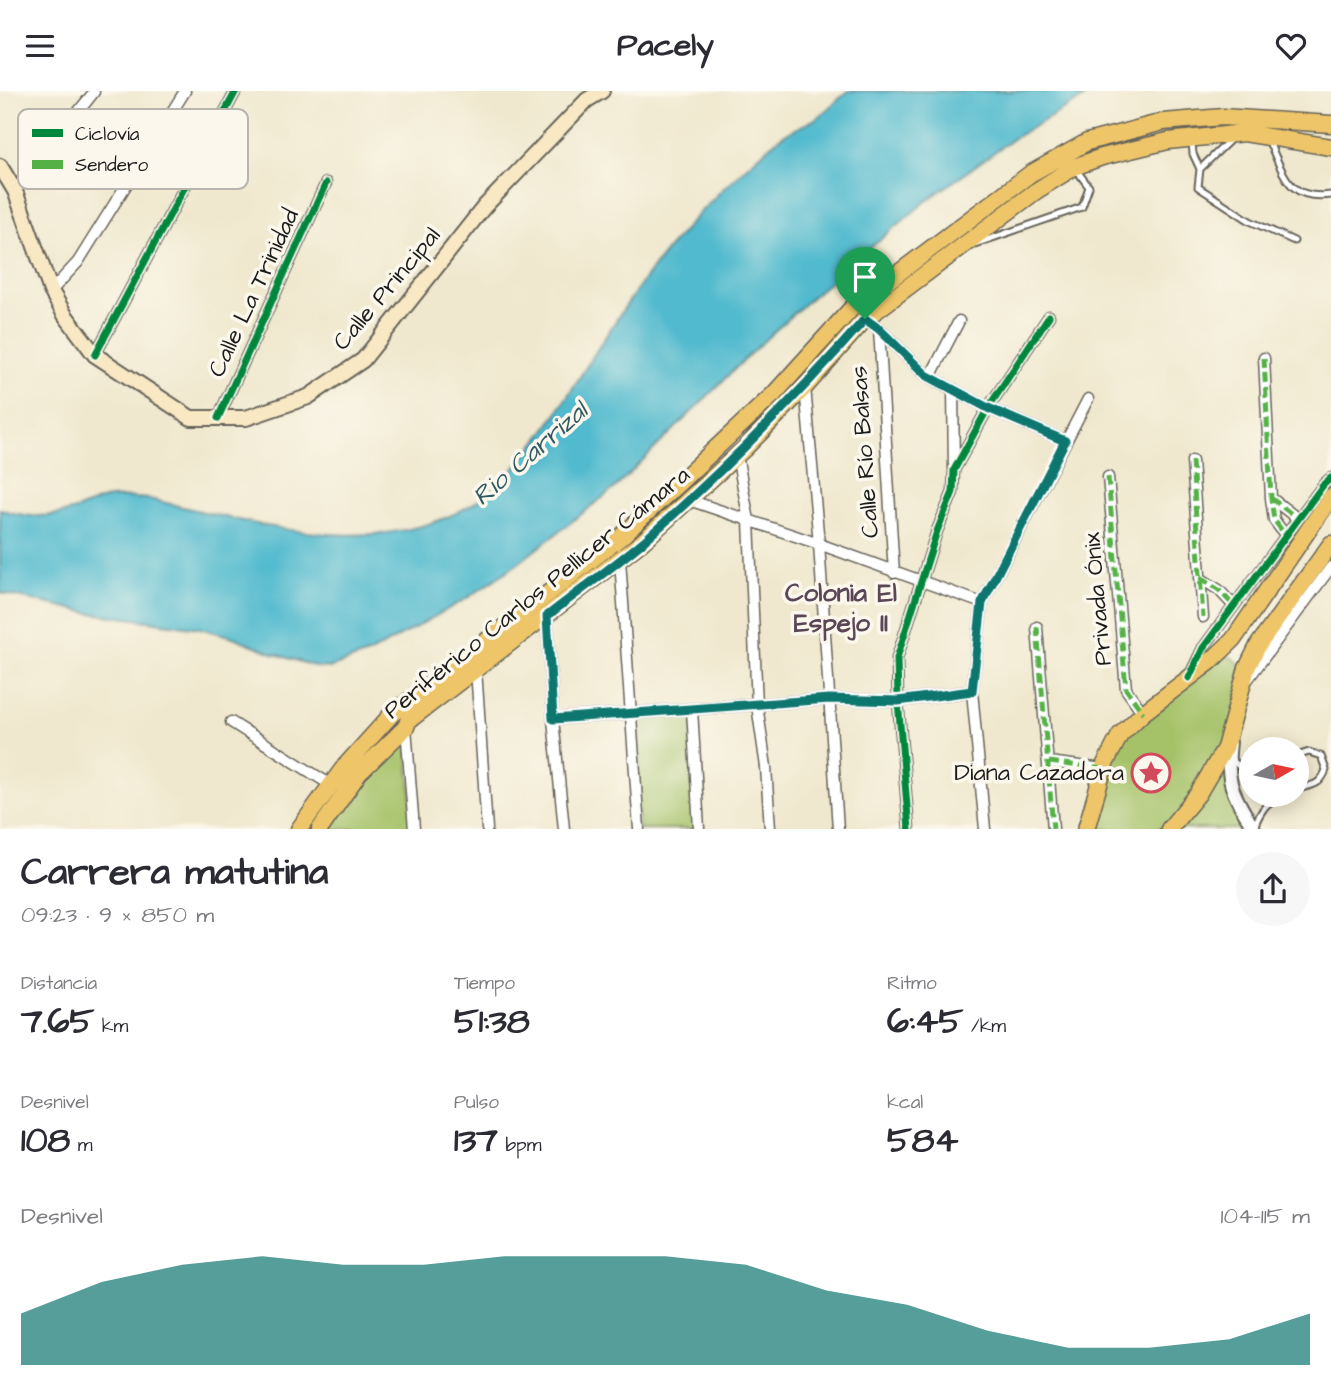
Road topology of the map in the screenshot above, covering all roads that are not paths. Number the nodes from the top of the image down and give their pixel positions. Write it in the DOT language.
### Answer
graph roads {
  1 [pos="185,91"];
  2 [pos="236,91"];
  3 [pos="602,91"];
  4 [pos="94,92"];
  5 [pos="80,109"];
  6 [pos="174,109"];
  7 [pos="226,109"];
  8 [pos="1331,124"];
  9 [pos="1234,134"];
  10 [pos="1266,137"];
  11 [pos="1192,138"];
  12 [pos="1331,147"];
  13 [pos="1070,160"];
  14 [pos="0,166"];
  15 [pos="1200,169"];
  16 [pos="326,183"];
  17 [pos="18,187"];
  18 [pos="124,189"];
  19 [pos="184,189"];
  20 [pos="15,191"];
  21 [pos="1331,195"];
  22 [pos="1294,241"];
  23 [pos="956,251"];
  24 [pos="51,291"];
  25 [pos="1049,316"];
  26 [pos="865,319"];
  27 [pos="959,321"];
  28 [pos="879,329"];
  29 [pos="95,355"];
  30 [pos="1264,358"];
  31 [pos="930,377"];
  32 [pos="806,387"];
  33 [pos="953,389"];
  34 [pos="1088,399"];
  35 [pos="988,408"];
  36 [pos="218,418"];
  37 [pos="1065,441"];
  38 [pos="737,455"];
  39 [pos="1192,461"];
  40 [pos="954,470"];
  41 [pos="1108,477"];
  42 [pos="1331,478"];
  43 [pos="1331,497"];
  44 [pos="1271,498"];
  45 [pos="689,500"];
  46 [pos="1298,519"];
  47 [pos="749,521"];
  48 [pos="1286,536"];
  49 [pos="819,544"];
  50 [pos="1331,544"];
  51 [pos="620,559"];
  52 [pos="1331,567"];
  53 [pos="894,573"];
  54 [pos="1200,577"];
  55 [pos="922,582"];
  56 [pos="982,603"];
  57 [pos="1234,606"];
  58 [pos="547,616"];
  59 [pos="1203,617"];
  60 [pos="1037,627"];
  61 [pos="1219,654"];
  62 [pos="476,669"];
  63 [pos="1189,678"];
  64 [pos="1244,682"];
  65 [pos="972,691"];
  66 [pos="829,699"];
  67 [pos="898,701"];
  68 [pos="757,705"];
  69 [pos="692,709"];
  70 [pos="630,712"];
  71 [pos="1143,713"];
  72 [pos="553,719"];
  73 [pos="231,722"];
  74 [pos="1233,722"];
  75 [pos="406,727"];
  76 [pos="1309,752"];
  77 [pos="1229,757"];
  78 [pos="1049,762"];
  79 [pos="1239,766"];
  80 [pos="1103,769"];
  81 [pos="331,785"];
  82 [pos="1309,786"];
  83 [pos="1262,807"];
  84 [pos="1254,828"];
  85 [pos="299,829"];
  86 [pos="320,829"];
  87 [pos="414,829"];
  88 [pos="488,829"];
  89 [pos="564,829"];
  90 [pos="639,829"];
  91 [pos="699,829"];
  92 [pos="770,829"];
  93 [pos="838,829"];
  94 [pos="909,829"];
  95 [pos="985,829"];
  96 [pos="1053,829"];
  97 [pos="1086,829"];
  98 [pos="1169,829"];
  1 -- 6 [label="street"];
  2 -- 7 [label="street"];
  3 -- 36 [label="main road, Calle Principal"];
  4 -- 5 [label="street"];
  8 -- 13 [label="main road"];
  9 -- 10 [label="main road, Periférico Carlos Pellicer Cámara"];
  9 -- 11 [label="main road, Periférico Carlos Pellicer Cámara"];
  9 -- 15 [label="lane"];
  10 -- 12 [label="main road, Periférico Carlos Pellicer Cámara"];
  10 -- 21 [label="lane"];
  11 -- 13 [label="main road, Periférico Carlos Pellicer Cámara"];
  11 -- 15 [label="lane"];
  13 -- 23 [label="main road, Periférico Carlos Pellicer Cámara"];
  13 -- 23 [label="lane"];
  13 -- 81 [label="main road, Periférico Carlos Pellicer Cámara"];
  14 -- 20 [label="main road, Calle Principal"];
  15 -- 22 [label="lane"];
  16 -- 36 [label="street, Calle La Trinidad"];
  17 -- 20 [label="street"];
  18 -- 24 [label="street"];
  19 -- 29 [label="street"];
  20 -- 24 [label="main road, Calle Principal"];
  23 -- 26 [label="main road, Periférico Carlos Pellicer Cámara"];
  24 -- 29 [label="main road, Calle Principal"];
  25 -- 35 [label="street"];
  26 -- 28 [label="street"];
  26 -- 32 [label="main road, Periférico Carlos Pellicer Cámara"];
  27 -- 31 [label="street"];
  28 -- 31 [label="street"];
  28 -- 53 [label="street, Calle Río Balsas"];
  29 -- 36 [label="main road, Calle Principal"];
  30 -- 44 [label="street"];
  31 -- 33 [label="street"];
  32 -- 38 [label="main road, Periférico Carlos Pellicer Cámara"];
  32 -- 49 [label="street"];
  33 -- 35 [label="street"];
  33 -- 40 [label="street"];
  34 -- 37 [label="street"];
  35 -- 37 [label="street"];
  35 -- 40 [label="street"];
  37 -- 56 [label="street"];
  38 -- 45 [label="main road, Periférico Carlos Pellicer Cámara"];
  38 -- 47 [label="street"];
  39 -- 54 [label="street"];
  40 -- 55 [label="street"];
  41 -- 71 [label="street, Privada Ónix"];
  42 -- 46 [label="street"];
  43 -- 61 [label="main road"];
  44 -- 46 [label="street"];
  44 -- 48 [label="street"];
  45 -- 47 [label="street"];
  45 -- 51 [label="main road, Periférico Carlos Pellicer Cámara"];
  46 -- 48 [label="street"];
  47 -- 49 [label="street"];
  47 -- 68 [label="street"];
  48 -- 57 [label="street"];
  49 -- 53 [label="street"];
  49 -- 66 [label="street"];
  50 -- 64 [label="main road"];
  51 -- 58 [label="main road, Periférico Carlos Pellicer Cámara"];
  51 -- 70 [label="street"];
  52 -- 64 [label="street"];
  53 -- 55 [label="street"];
  54 -- 57 [label="street"];
  54 -- 59 [label="street"];
  55 -- 56 [label="street"];
  55 -- 67 [label="street"];
  56 -- 65 [label="street"];
  57 -- 63 [label="street"];
  58 -- 62 [label="main road, Periférico Carlos Pellicer Cámara"];
  58 -- 72 [label="street"];
  60 -- 78 [label="street"];
  61 -- 63 [label="main road"];
  61 -- 64 [label="main road"];
  62 -- 75 [label="main road, Periférico Carlos Pellicer Cámara"];
  62 -- 88 [label="street"];
  63 -- 71 [label="main road"];
  64 -- 74 [label="main road"];
  65 -- 67 [label="street"];
  65 -- 95 [label="street"];
  66 -- 67 [label="street"];
  66 -- 68 [label="street"];
  66 -- 93 [label="street"];
  67 -- 94 [label="street"];
  68 -- 69 [label="street"];
  68 -- 92 [label="street"];
  69 -- 70 [label="street"];
  69 -- 91 [label="street"];
  70 -- 72 [label="street"];
  70 -- 90 [label="street"];
  71 -- 80 [label="main road"];
  72 -- 89 [label="street"];
  73 -- 81 [label="street"];
  74 -- 77 [label="street"];
  74 -- 98 [label="main road"];
  75 -- 86 [label="main road, Periférico Carlos Pellicer Cámara"];
  75 -- 87 [label="street"];
  76 -- 82 [label="lane"];
  77 -- 79 [label="lane"];
  77 -- 84 [label="street"];
  78 -- 80 [label="street"];
  78 -- 96 [label="street"];
  80 -- 97 [label="main road"];
  81 -- 85 [label="main road, Periférico Carlos Pellicer Cámara"];
  83 -- 84 [label="lane"];
}
